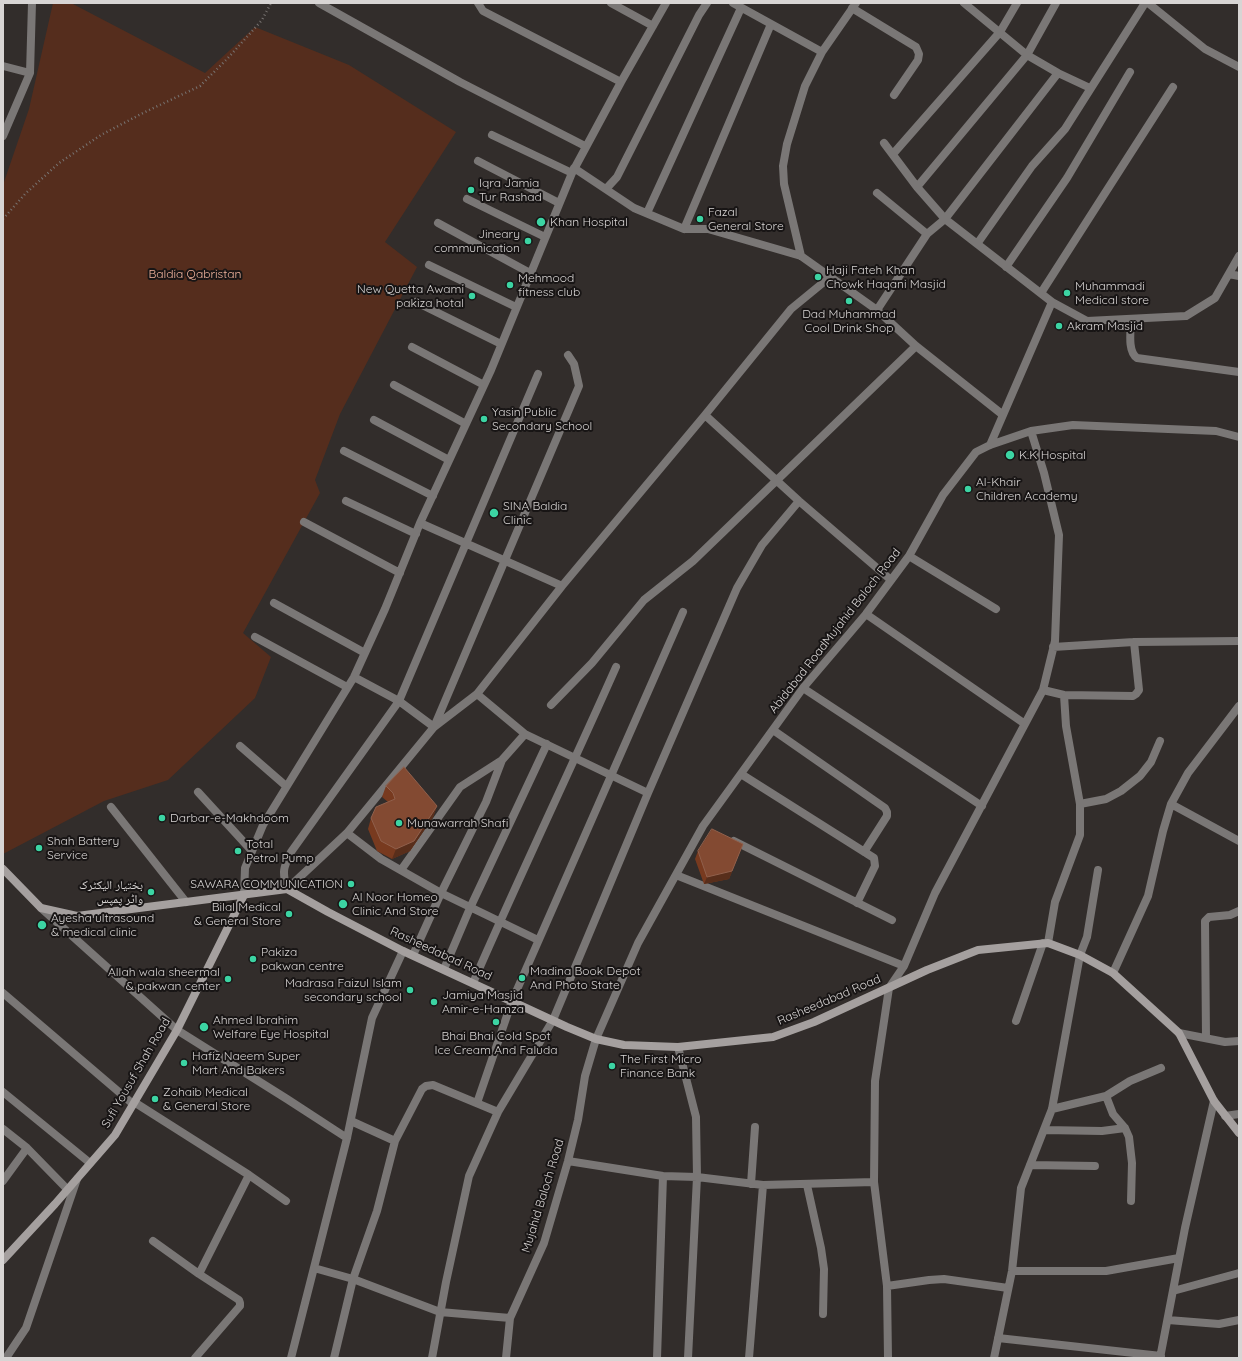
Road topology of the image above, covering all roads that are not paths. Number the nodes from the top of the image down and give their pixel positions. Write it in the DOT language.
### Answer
graph roads {
  1 [pos="32,3"];
  2 [pos="319,3"];
  3 [pos="478,3"];
  4 [pos="611,3"];
  5 [pos="666,3"];
  6 [pos="707,3"];
  7 [pos="733,3"];
  8 [pos="964,3"];
  9 [pos="1017,3"];
  10 [pos="1056,3"];
  11 [pos="1146,3"];
  12 [pos="854,6"];
  13 [pos="741,8"];
  14 [pos="771,24"];
  15 [pos="653,26"];
  16 [pos="1000,32"];
  17 [pos="822,52"];
  18 [pos="1027,55"];
  19 [pos="3,66"];
  20 [pos="1239,66"];
  21 [pos="1130,72"];
  22 [pos="30,73"];
  23 [pos="1058,73"];
  24 [pos="621,82"];
  25 [pos="1173,87"];
  26 [pos="1090,88"];
  27 [pos="894,95"];
  28 [pos="492,135"];
  29 [pos="3,136"];
  30 [pos="884,143"];
  31 [pos="585,146"];
  32 [pos="893,154"];
  33 [pos="478,161"];
  34 [pos="573,170"];
  35 [pos="917,187"];
  36 [pos="606,189"];
  37 [pos="877,193"];
  38 [pos="467,199"];
  39 [pos="559,203"];
  40 [pos="647,214"];
  41 [pos="944,219"];
  42 [pos="438,223"];
  43 [pos="684,229"];
  44 [pos="926,234"];
  45 [pos="545,237"];
  46 [pos="977,244"];
  47 [pos="801,256"];
  48 [pos="1239,256"];
  49 [pos="429,265"];
  50 [pos="1006,267"];
  51 [pos="530,273"];
  52 [pos="1229,274"];
  53 [pos="830,276"];
  54 [pos="1239,276"];
  55 [pos="1041,293"];
  56 [pos="416,302"];
  57 [pos="1052,302"];
  58 [pos="516,307"];
  59 [pos="877,310"];
  60 [pos="1131,319"];
  61 [pos="501,344"];
  62 [pos="916,346"];
  63 [pos="412,347"];
  64 [pos="568,355"];
  65 [pos="1239,372"];
  66 [pos="538,374"];
  67 [pos="484,384"];
  68 [pos="394,385"];
  69 [pos="705,415"];
  70 [pos="1003,415"];
  71 [pos="374,420"];
  72 [pos="466,424"];
  73 [pos="1031,431"];
  74 [pos="1239,437"];
  75 [pos="990,445"];
  76 [pos="344,451"];
  77 [pos="449,460"];
  78 [pos="776,480"];
  79 [pos="433,496"];
  80 [pos="799,500"];
  81 [pos="346,501"];
  82 [pos="304,522"];
  83 [pos="420,523"];
  84 [pos="416,534"];
  85 [pos="466,543"];
  86 [pos="909,556"];
  87 [pos="504,560"];
  88 [pos="400,573"];
  89 [pos="891,580"];
  90 [pos="562,586"];
  91 [pos="274,603"];
  92 [pos="996,609"];
  93 [pos="683,612"];
  94 [pos="866,614"];
  95 [pos="256,637"];
  96 [pos="1239,641"];
  97 [pos="1134,642"];
  98 [pos="1053,647"];
  99 [pos="365,653"];
  100 [pos="616,667"];
  101 [pos="354,677"];
  102 [pos="347,687"];
  103 [pos="803,688"];
  104 [pos="1043,690"];
  105 [pos="477,694"];
  106 [pos="1064,695"];
  107 [pos="399,700"];
  108 [pos="551,705"];
  109 [pos="1239,706"];
  110 [pos="1025,724"];
  111 [pos="434,727"];
  112 [pos="774,730"];
  113 [pos="526,734"];
  114 [pos="1160,741"];
  115 [pos="547,744"];
  116 [pos="240,746"];
  117 [pos="576,758"];
  118 [pos="502,760"];
  119 [pos="741,774"];
  120 [pos="612,775"];
  121 [pos="286,786"];
  122 [pos="198,792"];
  123 [pos="648,792"];
  124 [pos="1080,804"];
  125 [pos="1171,804"];
  126 [pos="111,806"];
  127 [pos="982,806"];
  128 [pos="347,833"];
  129 [pos="724,836"];
  130 [pos="1239,841"];
  131 [pos="252,851"];
  132 [pos="864,852"];
  133 [pos="401,870"];
  134 [pos="1098,870"];
  135 [pos="4,875"];
  136 [pos="676,875"];
  137 [pos="287,889"];
  138 [pos="441,893"];
  139 [pos="244,895"];
  140 [pos="186,902"];
  141 [pos="857,903"];
  142 [pos="41,908"];
  143 [pos="470,908"];
  144 [pos="1239,911"];
  145 [pos="892,920"];
  146 [pos="499,922"];
  147 [pos="538,940"];
  148 [pos="1046,943"];
  149 [pos="404,951"];
  150 [pos="1080,954"];
  151 [pos="413,955"];
  152 [pos="904,966"];
  153 [pos="444,969"];
  154 [pos="1114,973"];
  155 [pos="473,983"];
  156 [pos="889,988"];
  157 [pos="3,993"];
  158 [pos="512,1001"];
  159 [pos="553,1020"];
  160 [pos="1016,1021"];
  161 [pos="177,1030"];
  162 [pos="1179,1033"];
  163 [pos="1206,1038"];
  164 [pos="596,1039"];
  165 [pos="1239,1041"];
  166 [pos="678,1047"];
  167 [pos="1161,1068"];
  168 [pos="3,1092"];
  169 [pos="1106,1096"];
  170 [pos="1214,1101"];
  171 [pos="133,1103"];
  172 [pos="477,1103"];
  173 [pos="1052,1109"];
  174 [pos="498,1112"];
  175 [pos="1239,1114"];
  176 [pos="1225,1116"];
  177 [pos="351,1121"];
  178 [pos="755,1127"];
  179 [pos="1125,1128"];
  180 [pos="3,1129"];
  181 [pos="1044,1130"];
  182 [pos="1239,1133"];
  183 [pos="347,1138"];
  184 [pos="395,1141"];
  185 [pos="27,1148"];
  186 [pos="568,1161"];
  187 [pos="90,1163"];
  188 [pos="1030,1165"];
  189 [pos="1096,1166"];
  190 [pos="249,1175"];
  191 [pos="663,1176"];
  192 [pos="697,1177"];
  193 [pos="77,1179"];
  194 [pos="3,1181"];
  195 [pos="874,1182"];
  196 [pos="751,1184"];
  197 [pos="808,1185"];
  198 [pos="764,1186"];
  199 [pos="68,1190"];
  200 [pos="286,1201"];
  201 [pos="1131,1201"];
  202 [pos="154,1241"];
  203 [pos="1179,1258"];
  204 [pos="3,1260"];
  205 [pos="314,1268"];
  206 [pos="1012,1271"];
  207 [pos="199,1274"];
  208 [pos="1239,1274"];
  209 [pos="353,1279"];
  210 [pos="887,1286"];
  211 [pos="1008,1288"];
  212 [pos="1173,1291"];
  213 [pos="440,1312"];
  214 [pos="823,1314"];
  215 [pos="510,1318"];
  216 [pos="1168,1320"];
  217 [pos="1239,1320"];
  218 [pos="998,1338"];
  219 [pos="10,1356"];
  220 [pos="1160,1357"];
  221 [pos="195,1358"];
  222 [pos="291,1358"];
  223 [pos="334,1358"];
  224 [pos="432,1358"];
  225 [pos="506,1358"];
  226 [pos="657,1358"];
  227 [pos="688,1358"];
  228 [pos="749,1358"];
  229 [pos="888,1358"];
  230 [pos="994,1358"];
  1 -- 22 [label="street"];
  2 -- 31 [label="street"];
  3 -- 24 [label="street"];
  4 -- 15 [label="street"];
  5 -- 15 [label="street"];
  6 -- 36 [label="street"];
  7 -- 13 [label="street"];
  8 -- 16 [label="street"];
  9 -- 16 [label="street"];
  10 -- 18 [label="street"];
  11 -- 20 [label="street"];
  11 -- 26 [label="street"];
  12 -- 17 [label="street"];
  12 -- 27 [label="street"];
  13 -- 14 [label="street"];
  13 -- 40 [label="street"];
  14 -- 17 [label="street"];
  14 -- 43 [label="street"];
  15 -- 24 [label="street"];
  16 -- 18 [label="street"];
  16 -- 32 [label="street"];
  17 -- 47 [label="street"];
  18 -- 23 [label="street"];
  18 -- 35 [label="street"];
  19 -- 22 [label="street"];
  21 -- 50 [label="street"];
  22 -- 29 [label="street"];
  23 -- 26 [label="street"];
  23 -- 41 [label="street"];
  24 -- 31 [label="street"];
  25 -- 55 [label="street"];
  26 -- 46 [label="street"];
  28 -- 34 [label="street"];
  30 -- 32 [label="street"];
  31 -- 34 [label="street"];
  32 -- 35 [label="street"];
  33 -- 39 [label="street"];
  34 -- 36 [label="street"];
  34 -- 39 [label="street"];
  35 -- 41 [label="street"];
  36 -- 40 [label="street"];
  37 -- 44 [label="street"];
  38 -- 45 [label="street"];
  39 -- 45 [label="street"];
  40 -- 43 [label="street"];
  41 -- 44 [label="street"];
  41 -- 46 [label="street"];
  42 -- 51 [label="street"];
  43 -- 47 [label="street"];
  44 -- 59 [label="street"];
  45 -- 51 [label="street"];
  46 -- 50 [label="street"];
  47 -- 53 [label="street"];
  48 -- 52 [label="street"];
  49 -- 58 [label="street"];
  50 -- 55 [label="street"];
  51 -- 58 [label="street"];
  52 -- 54 [label="street"];
  52 -- 60 [label="street"];
  53 -- 59 [label="street"];
  53 -- 69 [label="street"];
  55 -- 57 [label="street"];
  56 -- 61 [label="street"];
  57 -- 60 [label="street"];
  57 -- 70 [label="street"];
  58 -- 61 [label="street"];
  59 -- 62 [label="street"];
  60 -- 65 [label="street"];
  61 -- 67 [label="street"];
  62 -- 70 [label="street"];
  62 -- 78 [label="street"];
  63 -- 67 [label="street"];
  64 -- 87 [label="street"];
  66 -- 85 [label="street"];
  67 -- 72 [label="street"];
  68 -- 72 [label="street"];
  69 -- 78 [label="street"];
  69 -- 90 [label="street"];
  70 -- 75 [label="street"];
  71 -- 77 [label="street"];
  72 -- 77 [label="street"];
  73 -- 74 [label="street, Abidabad RoadMujahid Baloch Road"];
  73 -- 75 [label="street, Abidabad RoadMujahid Baloch Road"];
  73 -- 98 [label="street"];
  75 -- 86 [label="street, Abidabad RoadMujahid Baloch Road"];
  76 -- 79 [label="street"];
  77 -- 79 [label="street"];
  78 -- 80 [label="street"];
  78 -- 108 [label="street"];
  79 -- 83 [label="street"];
  80 -- 89 [label="street"];
  80 -- 123 [label="street"];
  81 -- 84 [label="street"];
  82 -- 88 [label="street"];
  83 -- 84 [label="street"];
  83 -- 85 [label="street"];
  84 -- 88 [label="street"];
  85 -- 87 [label="street"];
  85 -- 107 [label="street"];
  86 -- 89 [label="street, Abidabad RoadMujahid Baloch Road"];
  86 -- 92 [label="street"];
  87 -- 90 [label="street"];
  87 -- 111 [label="street"];
  88 -- 99 [label="street"];
  89 -- 94 [label="street, Abidabad RoadMujahid Baloch Road"];
  90 -- 105 [label="street"];
  91 -- 99 [label="street"];
  93 -- 120 [label="street"];
  94 -- 103 [label="street, Abidabad RoadMujahid Baloch Road"];
  94 -- 110 [label="street"];
  95 -- 102 [label="street"];
  96 -- 97 [label="street"];
  97 -- 98 [label="street"];
  97 -- 106 [label="street"];
  98 -- 104 [label="street"];
  99 -- 101 [label="street"];
  100 -- 117 [label="street"];
  101 -- 102 [label="street"];
  101 -- 107 [label="street"];
  102 -- 121 [label="street"];
  103 -- 112 [label="street, Abidabad RoadMujahid Baloch Road"];
  103 -- 127 [label="street"];
  104 -- 106 [label="street"];
  104 -- 110 [label="street"];
  105 -- 111 [label="street"];
  105 -- 113 [label="street"];
  106 -- 124 [label="street"];
  107 -- 111 [label="street"];
  107 -- 137 [label="street"];
  109 -- 125 [label="street"];
  110 -- 127 [label="street"];
  111 -- 128 [label="street"];
  112 -- 119 [label="street, Abidabad RoadMujahid Baloch Road"];
  112 -- 132 [label="street"];
  113 -- 115 [label="street"];
  113 -- 118 [label="street"];
  114 -- 124 [label="street"];
  115 -- 117 [label="street"];
  115 -- 143 [label="street"];
  116 -- 121 [label="street"];
  117 -- 120 [label="street"];
  117 -- 146 [label="street"];
  118 -- 133 [label="street"];
  118 -- 138 [label="street"];
  119 -- 132 [label="street"];
  119 -- 136 [label="street, Abidabad RoadMujahid Baloch Road"];
  120 -- 123 [label="street"];
  120 -- 147 [label="street"];
  121 -- 131 [label="street"];
  122 -- 131 [label="street"];
  123 -- 159 [label="street"];
  124 -- 148 [label="street"];
  125 -- 130 [label="street"];
  125 -- 154 [label="street"];
  126 -- 140 [label="street"];
  127 -- 152 [label="street"];
  128 -- 133 [label="street"];
  128 -- 137 [label="street"];
  129 -- 141 [label="street"];
  131 -- 139 [label="street"];
  132 -- 141 [label="street"];
  133 -- 138 [label="street"];
  134 -- 150 [label="street"];
  135 -- 142 [label="main road"];
  136 -- 152 [label="street"];
  136 -- 164 [label="street, Abidabad RoadMujahid Baloch Road"];
  137 -- 139 [label="main road"];
  137 -- 149 [label="main road, Rasheedabad Road"];
  138 -- 143 [label="street"];
  138 -- 151 [label="street"];
  139 -- 140 [label="main road"];
  139 -- 161 [label="main road, Sufi Yousuf Shah Road"];
  140 -- 142 [label="main road"];
  141 -- 145 [label="street"];
  142 -- 161 [label="street"];
  143 -- 146 [label="street"];
  143 -- 153 [label="street"];
  144 -- 163 [label="street"];
  146 -- 147 [label="street"];
  146 -- 155 [label="street"];
  147 -- 158 [label="street"];
  148 -- 150 [label="main road, Rasheedabad Road"];
  148 -- 156 [label="main road, Rasheedabad Road"];
  148 -- 160 [label="street"];
  149 -- 151 [label="main road, Rasheedabad Road"];
  149 -- 177 [label="street"];
  150 -- 154 [label="main road, Rasheedabad Road"];
  150 -- 173 [label="street"];
  151 -- 153 [label="main road, Rasheedabad Road"];
  152 -- 156 [label="street"];
  153 -- 155 [label="main road, Rasheedabad Road"];
  154 -- 162 [label="main road, Rasheedabad Road"];
  155 -- 158 [label="main road, Rasheedabad Road"];
  156 -- 166 [label="main road, Rasheedabad Road"];
  156 -- 195 [label="street"];
  157 -- 171 [label="street"];
  158 -- 159 [label="main road, Rasheedabad Road"];
  158 -- 172 [label="street"];
  159 -- 164 [label="main road, Rasheedabad Road"];
  159 -- 174 [label="street"];
  161 -- 171 [label="main road, Sufi Yousuf Shah Road"];
  161 -- 183 [label="street"];
  162 -- 163 [label="street"];
  162 -- 170 [label="main road, Rasheedabad Road"];
  163 -- 165 [label="street"];
  164 -- 166 [label="main road, Rasheedabad Road"];
  164 -- 186 [label="street, Mujahid Baloch Road"];
  166 -- 192 [label="street"];
  167 -- 169 [label="street"];
  168 -- 187 [label="street"];
  169 -- 173 [label="street"];
  169 -- 179 [label="street"];
  170 -- 176 [label="main road, Rasheedabad Road"];
  170 -- 203 [label="street"];
  171 -- 187 [label="main road, Sufi Yousuf Shah Road"];
  171 -- 190 [label="street"];
  172 -- 174 [label="street"];
  172 -- 184 [label="street"];
  173 -- 181 [label="street"];
  174 -- 213 [label="street"];
  175 -- 176 [label="street"];
  176 -- 182 [label="main road, Rasheedabad Road"];
  177 -- 183 [label="street"];
  177 -- 184 [label="street"];
  178 -- 196 [label="street"];
  179 -- 181 [label="street"];
  179 -- 201 [label="street"];
  180 -- 185 [label="street"];
  181 -- 188 [label="street"];
  183 -- 205 [label="street"];
  184 -- 209 [label="street"];
  185 -- 194 [label="street"];
  185 -- 199 [label="street"];
  186 -- 191 [label="street"];
  186 -- 215 [label="street, Mujahid Baloch Road"];
  187 -- 193 [label="main road, Sufi Yousuf Shah Road"];
  188 -- 189 [label="street"];
  188 -- 206 [label="street"];
  190 -- 200 [label="street"];
  190 -- 207 [label="street"];
  191 -- 192 [label="street"];
  191 -- 226 [label="street"];
  192 -- 196 [label="street"];
  192 -- 227 [label="street"];
  193 -- 199 [label="main road, Sufi Yousuf Shah Road"];
  193 -- 219 [label="street"];
  195 -- 197 [label="street"];
  195 -- 210 [label="street"];
  196 -- 198 [label="street"];
  197 -- 198 [label="street"];
  197 -- 214 [label="street"];
  198 -- 228 [label="street"];
  199 -- 204 [label="main road, Sufi Yousuf Shah Road"];
  202 -- 207 [label="street"];
  203 -- 206 [label="street"];
  203 -- 212 [label="street"];
  205 -- 209 [label="street"];
  205 -- 222 [label="street"];
  206 -- 211 [label="street"];
  207 -- 221 [label="street"];
  208 -- 212 [label="street"];
  209 -- 213 [label="street"];
  209 -- 223 [label="street"];
  210 -- 211 [label="street"];
  210 -- 229 [label="street"];
  211 -- 218 [label="street"];
  212 -- 216 [label="street"];
  213 -- 215 [label="street"];
  213 -- 224 [label="street"];
  215 -- 225 [label="street, Mujahid Baloch Road"];
  216 -- 217 [label="street"];
  216 -- 220 [label="street"];
  218 -- 220 [label="street"];
  218 -- 230 [label="street"];
}
